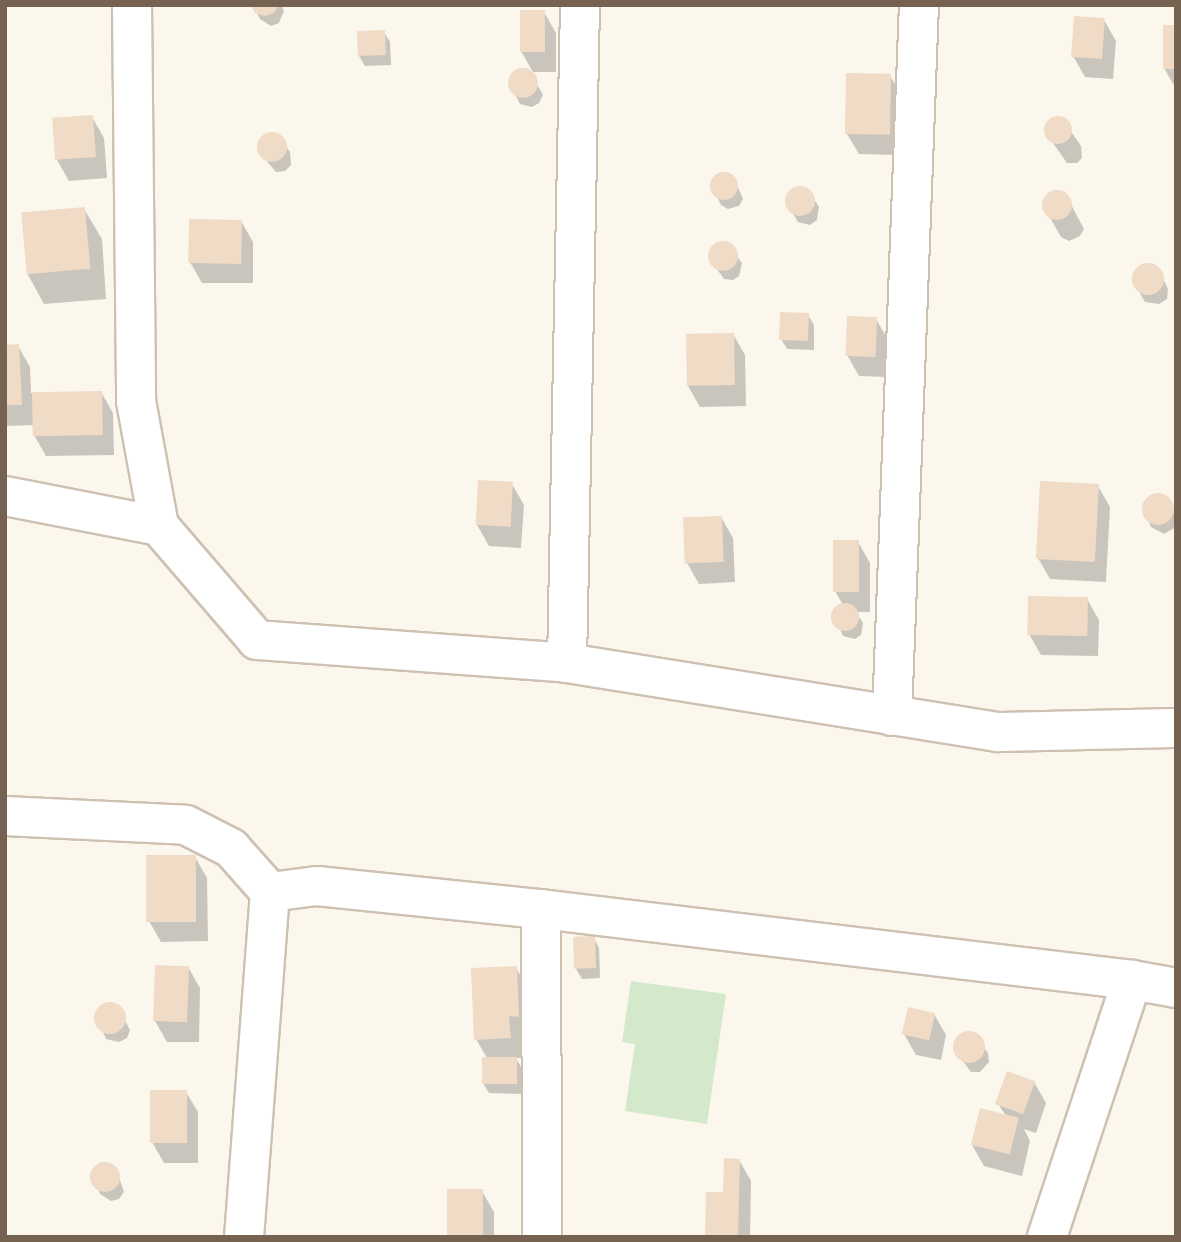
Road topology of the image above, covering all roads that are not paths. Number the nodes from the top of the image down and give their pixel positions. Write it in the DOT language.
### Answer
graph roads {
  1 [pos="132,5"];
  2 [pos="580,5"];
  3 [pos="919,5"];
  4 [pos="5,496"];
  5 [pos="159,526"];
  6 [pos="566,663"];
  7 [pos="892,716"];
  8 [pos="1176,728"];
  9 [pos="5,816"];
  10 [pos="270,892"];
  11 [pos="541,909"];
  12 [pos="1132,980"];
  13 [pos="1176,988"];
  14 [pos="244,1237"];
  15 [pos="542,1237"];
  16 [pos="1047,1237"];
  1 -- 5 [label="street"];
  2 -- 6 [label="street"];
  3 -- 7 [label="street"];
  4 -- 5 [label="street"];
  5 -- 6 [label="street"];
  6 -- 7 [label="street"];
  7 -- 8 [label="street"];
  9 -- 10 [label="street"];
  10 -- 11 [label="street"];
  10 -- 14 [label="street"];
  11 -- 12 [label="street"];
  11 -- 15 [label="street"];
  12 -- 13 [label="street"];
  12 -- 16 [label="street"];
}
